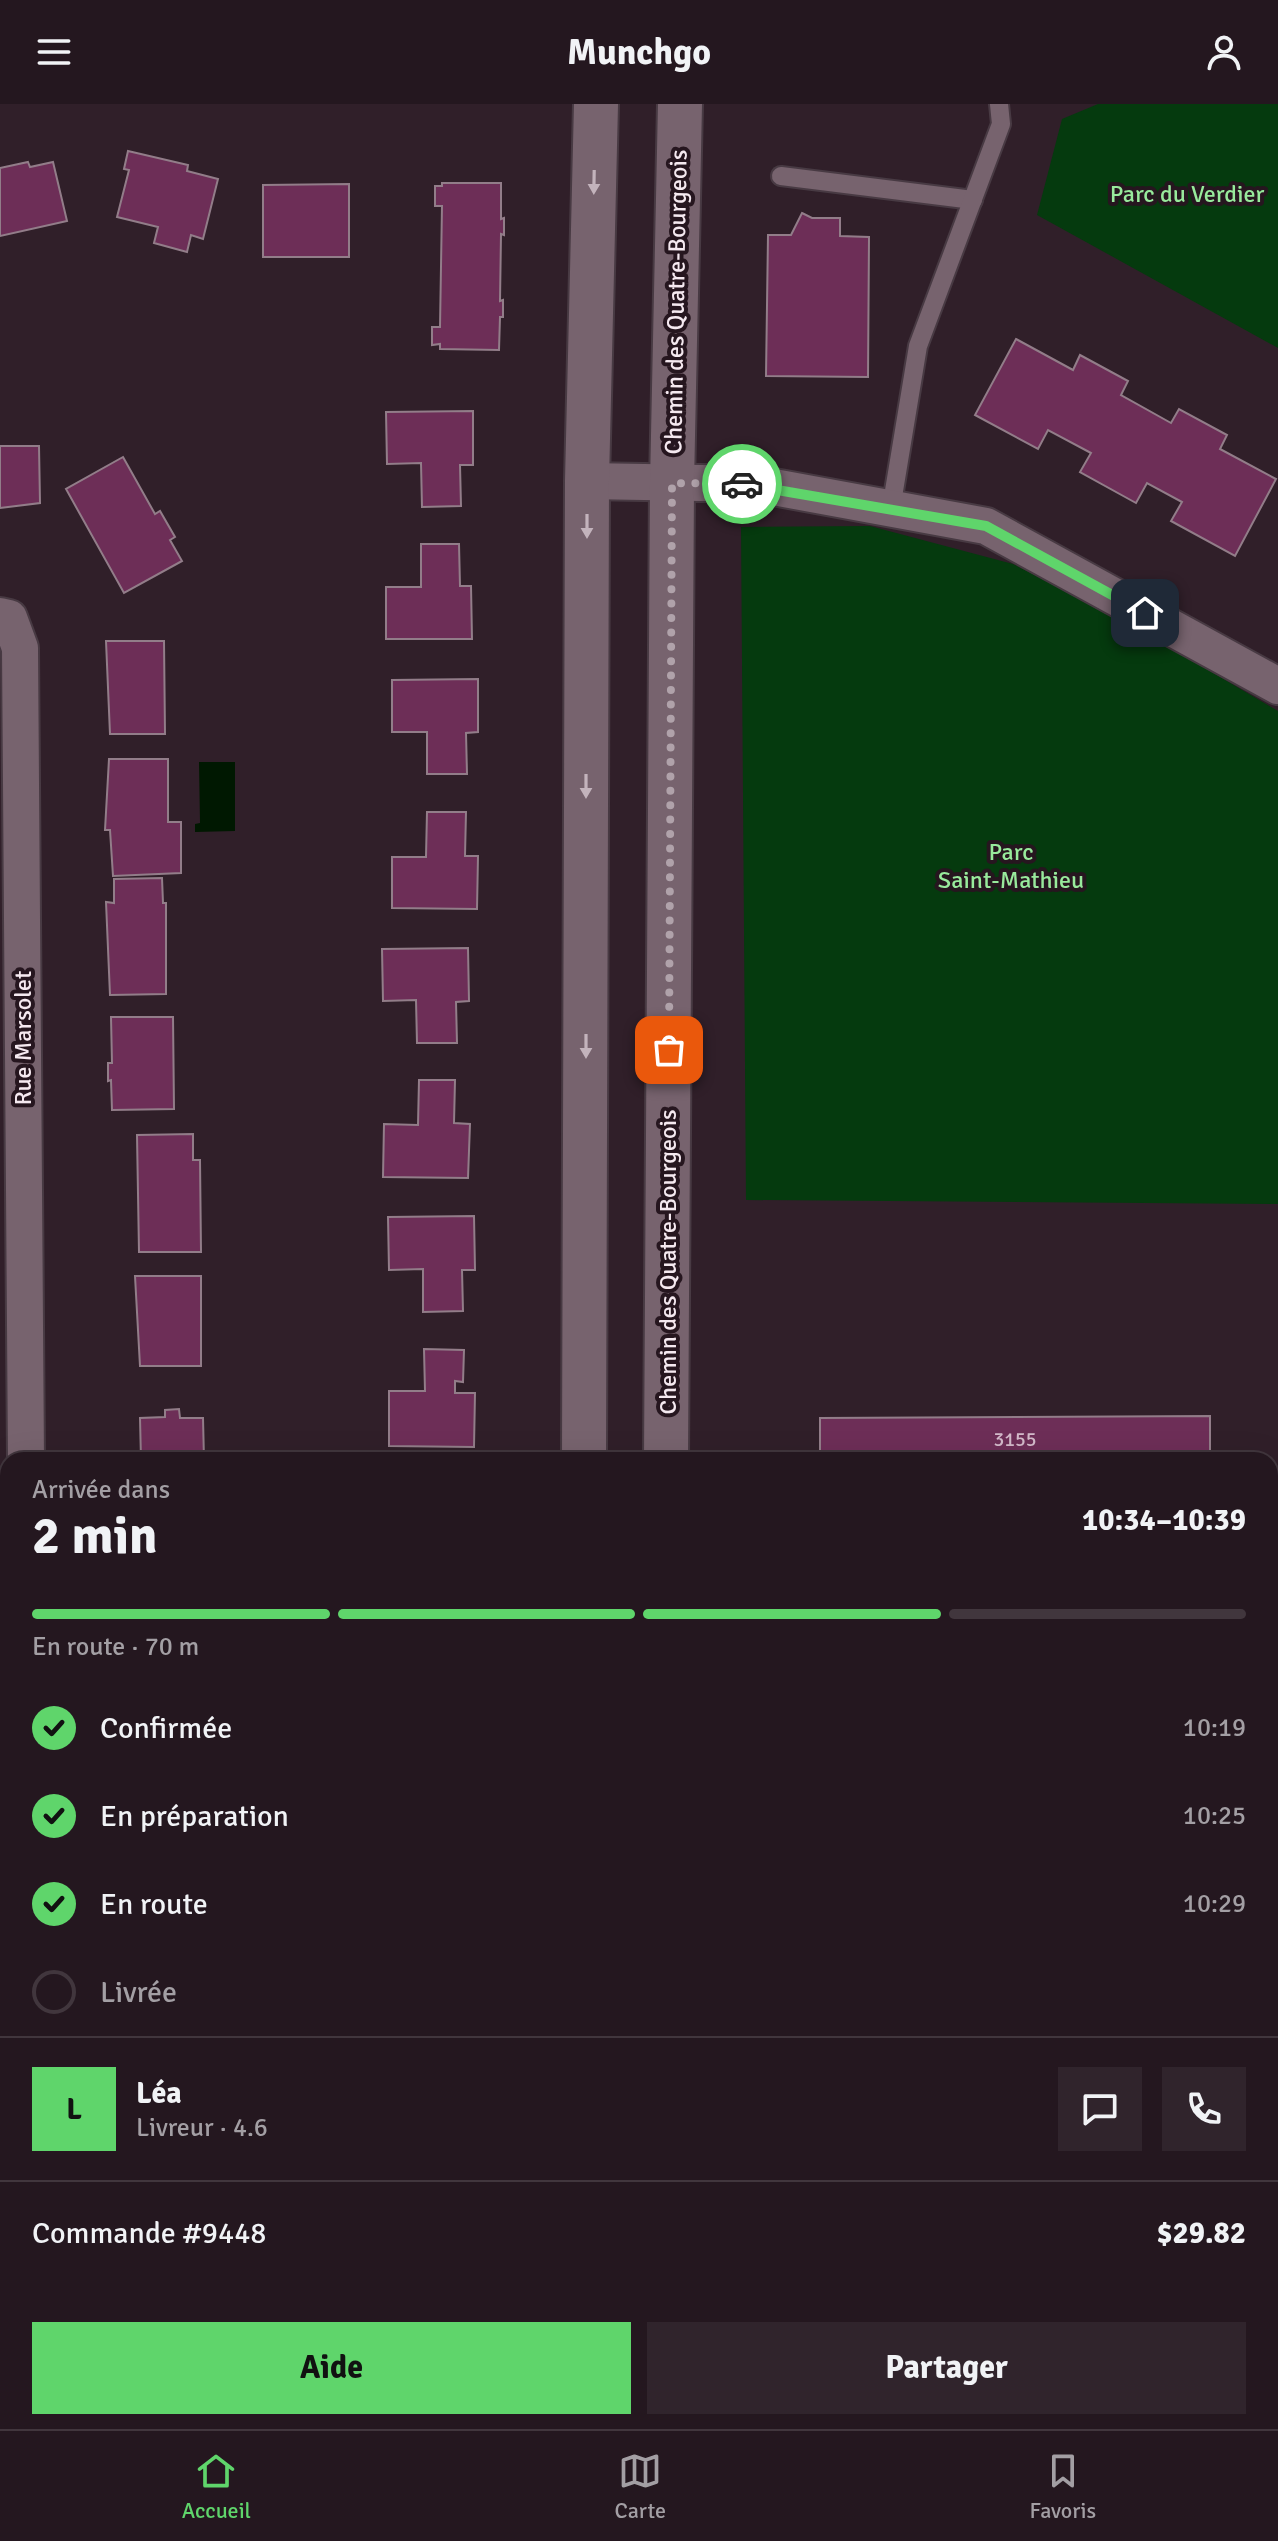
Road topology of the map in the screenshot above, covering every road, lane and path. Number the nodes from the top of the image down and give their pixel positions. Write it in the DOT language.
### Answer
graph roads {
  1 [pos="596,104"];
  2 [pos="680,104"];
  3 [pos="999,104"];
  4 [pos="781,176"];
  5 [pos="973,200"];
  6 [pos="587,481"];
  7 [pos="672,483"];
  8 [pos="891,509"];
  9 [pos="5,617"];
  10 [pos="1278,686"];
  11 [pos="26,1452"];
  12 [pos="584,1452"];
  13 [pos="666,1452"];
  1 -- 6 [label="main road, one-way"];
  2 -- 7 [label="main road, Chemin des Quatre-Bourgeois"];
  3 -- 5 [label="lane"];
  4 -- 5 [label="lane"];
  5 -- 8 [label="lane"];
  6 -- 7 [label="street"];
  6 -- 12 [label="main road, one-way"];
  7 -- 8 [label="street"];
  7 -- 13 [label="main road, Chemin des Quatre-Bourgeois"];
  8 -- 10 [label="street"];
  9 -- 11 [label="street, Rue Marsolet"];
}
